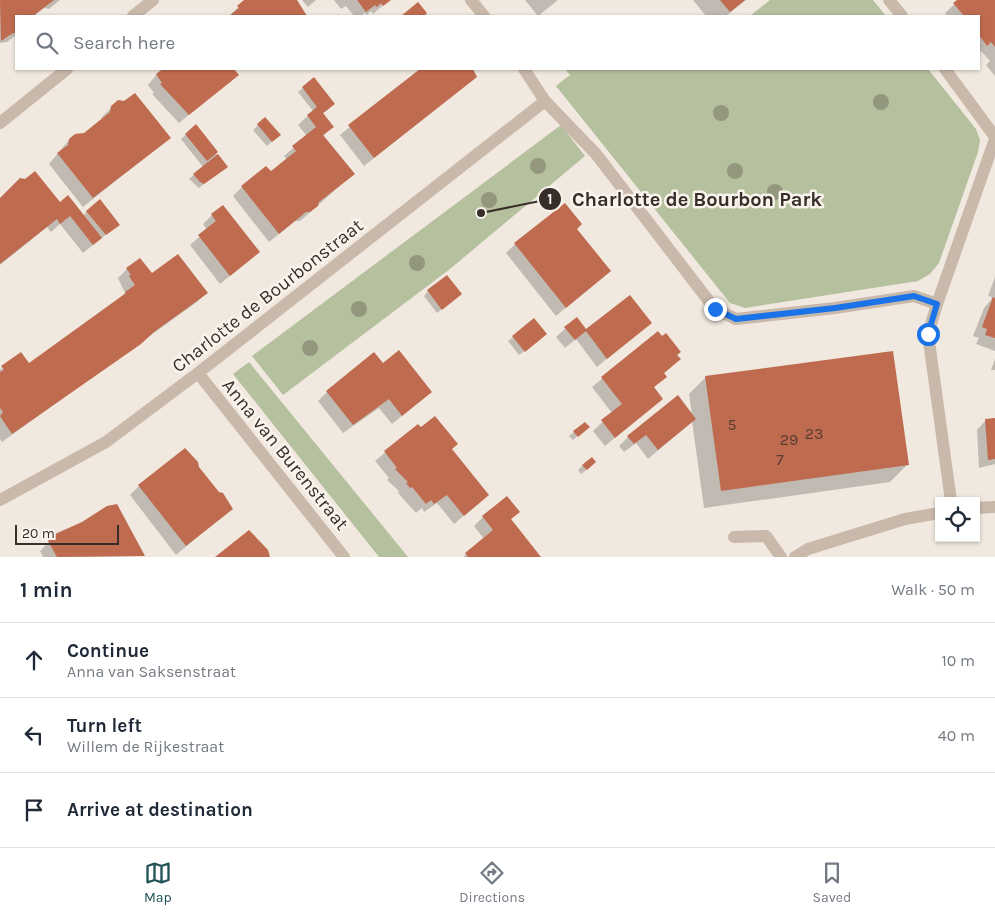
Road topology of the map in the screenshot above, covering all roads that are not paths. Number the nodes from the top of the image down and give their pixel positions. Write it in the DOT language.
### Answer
graph roads {
  1 [pos="153,0"];
  2 [pos="471,0"];
  3 [pos="889,0"];
  4 [pos="134,15"];
  5 [pos="483,15"];
  6 [pos="901,15"];
  7 [pos="66,70"];
  8 [pos="525,70"];
  9 [pos="946,70"];
  10 [pos="545,101"];
  11 [pos="0,123"];
  12 [pos="995,138"];
  13 [pos="937,304"];
  14 [pos="198,374"];
  15 [pos="950,497"];
  16 [pos="0,500"];
  17 [pos="995,507"];
  18 [pos="980,508"];
  19 [pos="935,514"];
  20 [pos="734,537"];
  21 [pos="344,557"];
  22 [pos="781,557"];
  23 [pos="794,557"];
  1 -- 4 [label="street"];
  2 -- 5 [label="street"];
  3 -- 6 [label="street"];
  7 -- 11 [label="street"];
  8 -- 10 [label="street"];
  9 -- 12 [label="street"];
  10 -- 13 [label="street"];
  10 -- 14 [label="street, Charlotte de Bourbonstraat"];
  12 -- 13 [label="street"];
  13 -- 15 [label="street"];
  14 -- 16 [label="street, Charlotte de Bourbonstraat"];
  14 -- 21 [label="street, Anna van Burenstraat"];
  17 -- 18 [label="street"];
  19 -- 23 [label="street"];
  20 -- 22 [label="street"];
}
